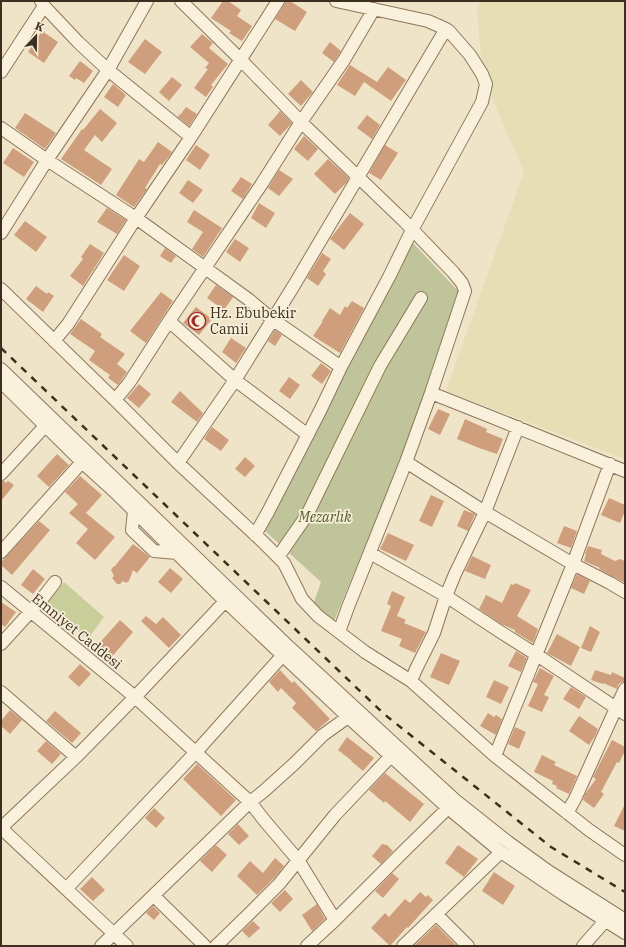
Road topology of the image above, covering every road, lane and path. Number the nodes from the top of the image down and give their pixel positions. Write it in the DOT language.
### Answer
graph roads {
  1 [pos="147,1"];
  2 [pos="181,1"];
  3 [pos="278,1"];
  4 [pos="336,1"];
  5 [pos="42,3"];
  6 [pos="374,9"];
  7 [pos="446,29"];
  8 [pos="240,59"];
  9 [pos="108,70"];
  10 [pos="1,72"];
  11 [pos="301,122"];
  12 [pos="1,128"];
  13 [pos="191,138"];
  14 [pos="47,160"];
  15 [pos="359,177"];
  16 [pos="136,218"];
  17 [pos="412,230"];
  18 [pos="1,233"];
  19 [pos="205,267"];
  20 [pos="1,289"];
  21 [pos="421,298"];
  22 [pos="272,319"];
  23 [pos="169,321"];
  24 [pos="54,341"];
  25 [pos="341,367"];
  26 [pos="1,369"];
  27 [pos="235,380"];
  28 [pos="1,382"];
  29 [pos="431,393"];
  30 [pos="115,400"];
  31 [pos="45,426"];
  32 [pos="518,427"];
  33 [pos="308,435"];
  34 [pos="82,462"];
  35 [pos="406,462"];
  36 [pos="178,463"];
  37 [pos="610,464"];
  38 [pos="625,470"];
  39 [pos="1,474"];
  40 [pos="485,512"];
  41 [pos="254,535"];
  42 [pos="1,552"];
  43 [pos="370,553"];
  44 [pos="278,557"];
  45 [pos="573,564"];
  46 [pos="55,582"];
  47 [pos="1,587"];
  48 [pos="625,592"];
  49 [pos="446,596"];
  50 [pos="229,597"];
  51 [pos="30,612"];
  52 [pos="339,632"];
  53 [pos="1,644"];
  54 [pos="286,651"];
  55 [pos="537,655"];
  56 [pos="411,681"];
  57 [pos="625,689"];
  58 [pos="1,692"];
  59 [pos="135,697"];
  60 [pos="620,711"];
  61 [pos="348,717"];
  62 [pos="196,752"];
  63 [pos="391,756"];
  64 [pos="495,756"];
  65 [pos="76,757"];
  66 [pos="250,802"];
  67 [pos="452,804"];
  68 [pos="568,813"];
  69 [pos="501,852"];
  70 [pos="625,855"];
  71 [pos="298,860"];
  72 [pos="66,889"];
  73 [pos="154,896"];
  74 [pos="436,914"];
  75 [pos="335,920"];
  76 [pos="605,920"];
  77 [pos="625,920"];
  78 [pos="625,933"];
  79 [pos="114,934"];
  80 [pos="101,946"];
  81 [pos="127,946"];
  82 [pos="205,946"];
  83 [pos="216,946"];
  84 [pos="306,946"];
  85 [pos="403,946"];
  86 [pos="468,946"];
  87 [pos="583,946"];
  1 -- 9 [label="street"];
  2 -- 8 [label="street"];
  3 -- 8 [label="street"];
  4 -- 6 [label="street"];
  5 -- 9 [label="street"];
  5 -- 10 [label="street"];
  6 -- 7 [label="street"];
  6 -- 11 [label="street"];
  7 -- 15 [label="street"];
  7 -- 17 [label="street"];
  8 -- 11 [label="street"];
  8 -- 13 [label="street"];
  9 -- 13 [label="street"];
  9 -- 14 [label="street"];
  11 -- 15 [label="street"];
  11 -- 19 [label="street"];
  12 -- 14 [label="street"];
  13 -- 16 [label="street"];
  14 -- 16 [label="street"];
  14 -- 18 [label="street"];
  15 -- 17 [label="street"];
  15 -- 22 [label="street"];
  16 -- 19 [label="street"];
  16 -- 24 [label="street"];
  17 -- 25 [label="street"];
  17 -- 29 [label="street"];
  19 -- 22 [label="street"];
  19 -- 23 [label="street"];
  20 -- 24 [label="street"];
  21 -- 44 [label="street"];
  22 -- 25 [label="street"];
  22 -- 27 [label="street"];
  23 -- 27 [label="street"];
  23 -- 30 [label="street"];
  24 -- 30 [label="street"];
  25 -- 33 [label="street"];
  26 -- 50 [label="street"];
  27 -- 33 [label="street"];
  27 -- 36 [label="street"];
  28 -- 31 [label="street"];
  29 -- 32 [label="street"];
  29 -- 35 [label="street"];
  30 -- 36 [label="street"];
  31 -- 34 [label="street"];
  31 -- 39 [label="street"];
  32 -- 37 [label="street"];
  32 -- 40 [label="street"];
  33 -- 41 [label="street"];
  34 -- 42 [label="street"];
  34 -- 50 [label="street"];
  35 -- 40 [label="street"];
  35 -- 43 [label="street"];
  36 -- 41 [label="street"];
  37 -- 38 [label="street"];
  37 -- 45 [label="street"];
  40 -- 45 [label="street"];
  40 -- 49 [label="street"];
  41 -- 44 [label="street"];
  43 -- 49 [label="street"];
  43 -- 52 [label="street"];
  44 -- 52 [label="street"];
  45 -- 48 [label="street"];
  45 -- 55 [label="street"];
  46 -- 51 [label="street"];
  47 -- 51 [label="street, Emniyet Caddesi"];
  49 -- 55 [label="street"];
  49 -- 56 [label="street"];
  50 -- 54 [label="street"];
  50 -- 59 [label="street"];
  51 -- 53 [label="street"];
  51 -- 59 [label="street, Emniyet Caddesi"];
  52 -- 56 [label="street"];
  54 -- 61 [label="street"];
  54 -- 62 [label="street"];
  54 -- 67 [label="street"];
  55 -- 60 [label="street"];
  55 -- 64 [label="street"];
  56 -- 64 [label="street"];
  57 -- 60 [label="street"];
  58 -- 65 [label="street"];
  59 -- 62 [label="street, Emniyet Caddesi"];
  59 -- 65 [label="street"];
  60 -- 68 [label="street"];
  61 -- 63 [label="street"];
  61 -- 66 [label="street"];
  62 -- 66 [label="street, Emniyet Caddesi"];
  62 -- 72 [label="street"];
  63 -- 67 [label="street"];
  63 -- 71 [label="street"];
  64 -- 68 [label="street"];
  65 -- 72 [label="street"];
  66 -- 71 [label="street, Emniyet Caddesi"];
  66 -- 73 [label="street"];
  67 -- 69 [label="street"];
  67 -- 75 [label="street"];
  67 -- 77 [label="street"];
  68 -- 70 [label="street"];
  69 -- 74 [label="street"];
  69 -- 76 [label="street"];
  71 -- 75 [label="street, Emniyet Caddesi"];
  71 -- 83 [label="street"];
  72 -- 79 [label="street"];
  73 -- 79 [label="street"];
  73 -- 82 [label="street"];
  74 -- 85 [label="street"];
  74 -- 86 [label="street"];
  75 -- 84 [label="street"];
  76 -- 78 [label="street"];
  76 -- 87 [label="street"];
  79 -- 80 [label="street"];
  79 -- 81 [label="street"];
}
